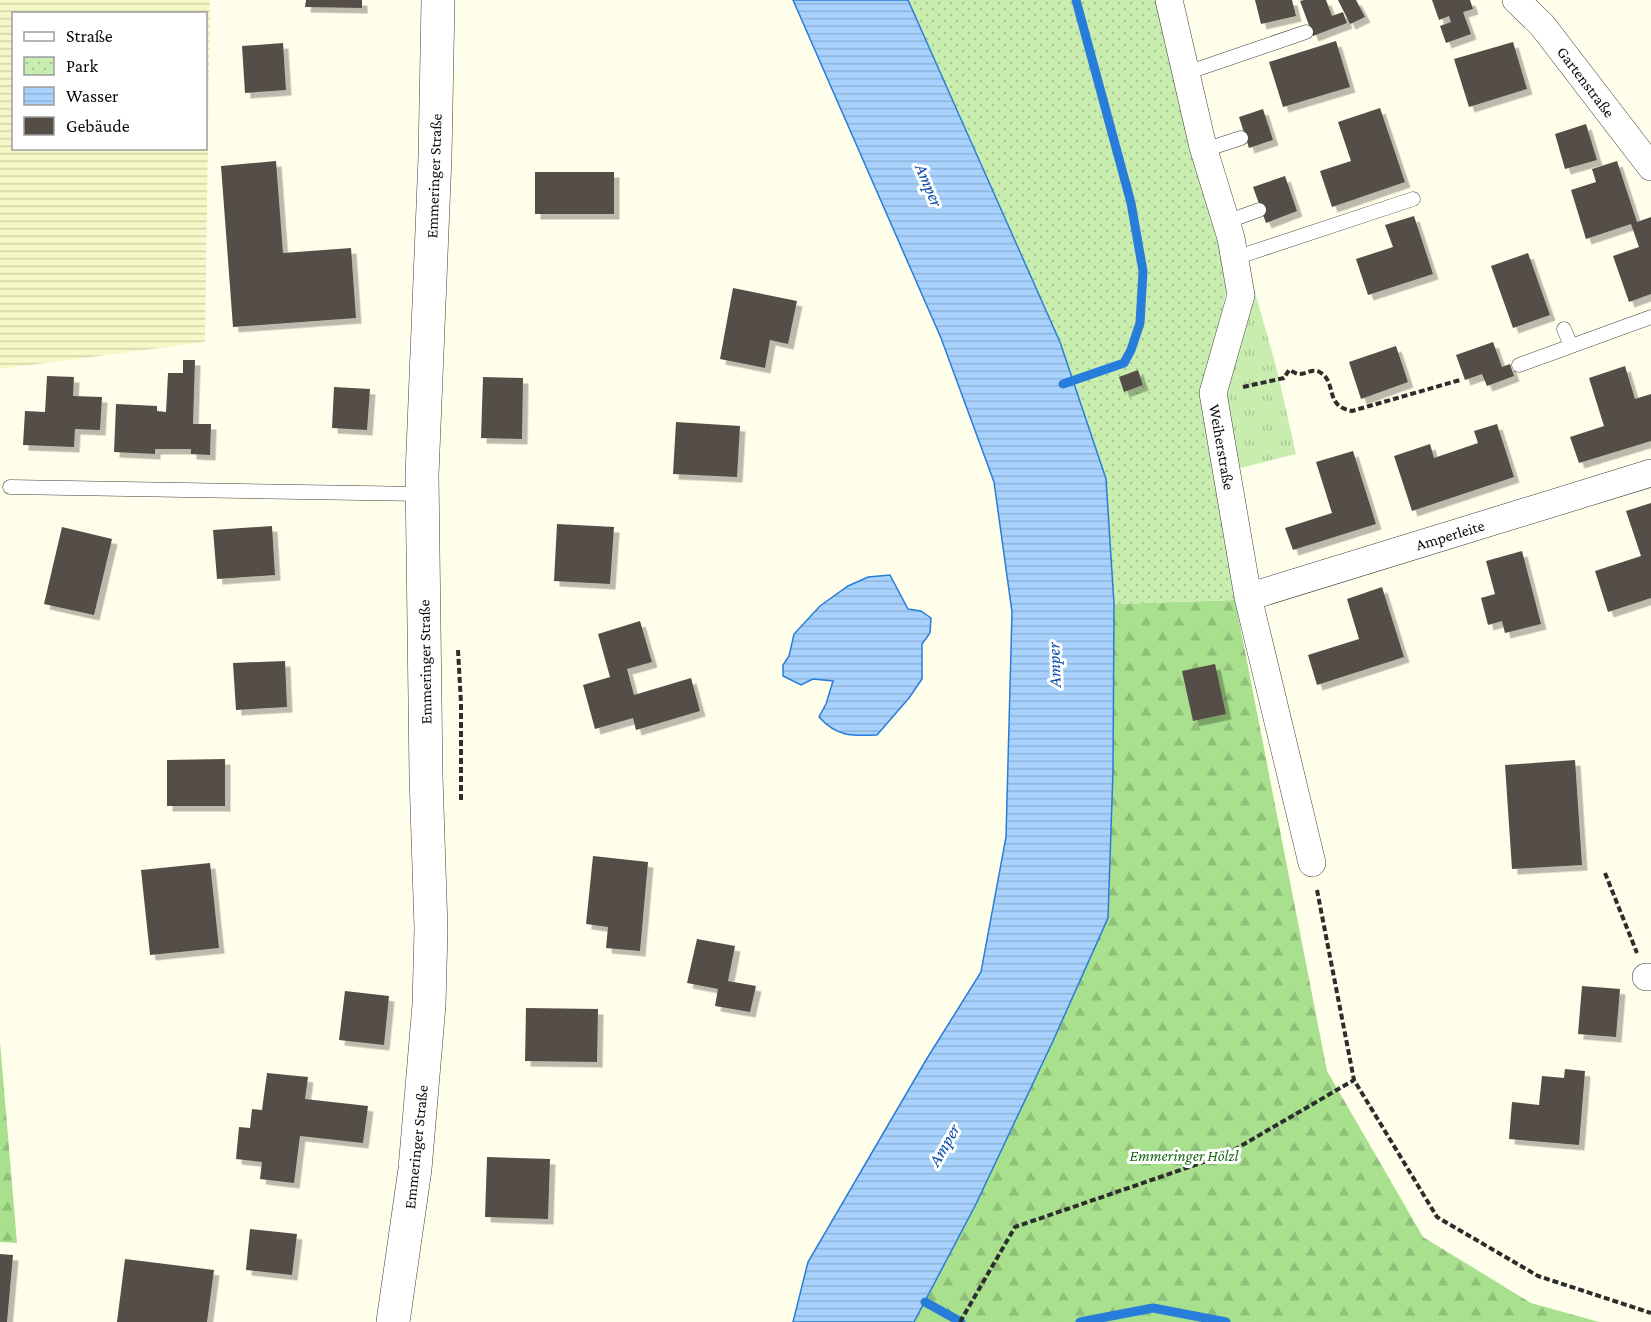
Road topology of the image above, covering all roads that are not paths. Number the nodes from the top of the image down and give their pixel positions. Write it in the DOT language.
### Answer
graph roads {
  1 [pos="438,0"];
  2 [pos="1169,0"];
  3 [pos="1516,0"];
  4 [pos="1306,32"];
  5 [pos="1186,73"];
  6 [pos="1241,138"];
  7 [pos="1203,150"];
  8 [pos="1651,167"];
  9 [pos="1413,199"];
  10 [pos="1259,210"];
  11 [pos="1226,222"];
  12 [pos="1234,258"];
  13 [pos="1651,317"];
  14 [pos="1563,329"];
  15 [pos="1571,346"];
  16 [pos="1519,364"];
  17 [pos="1651,472"];
  18 [pos="10,487"];
  19 [pos="422,494"];
  20 [pos="1248,597"];
  21 [pos="1312,863"];
  22 [pos="393,1322"];
  1 -- 19 [label="street, Emmeringer Straße"];
  2 -- 5 [label="street, Weiherstraße"];
  3 -- 8 [label="street, Gartenstraße"];
  4 -- 5 [label="lane"];
  5 -- 7 [label="street, Weiherstraße"];
  6 -- 7 [label="lane"];
  7 -- 11 [label="street, Weiherstraße"];
  9 -- 12 [label="lane"];
  10 -- 11 [label="lane"];
  11 -- 12 [label="street, Weiherstraße"];
  12 -- 20 [label="street, Weiherstraße"];
  13 -- 15 [label="lane"];
  14 -- 15 [label="lane"];
  15 -- 16 [label="lane"];
  17 -- 20 [label="street, Amperleite"];
  18 -- 19 [label="lane"];
  19 -- 22 [label="street, Emmeringer Straße"];
  20 -- 21 [label="street, Weiherstraße"];
}
